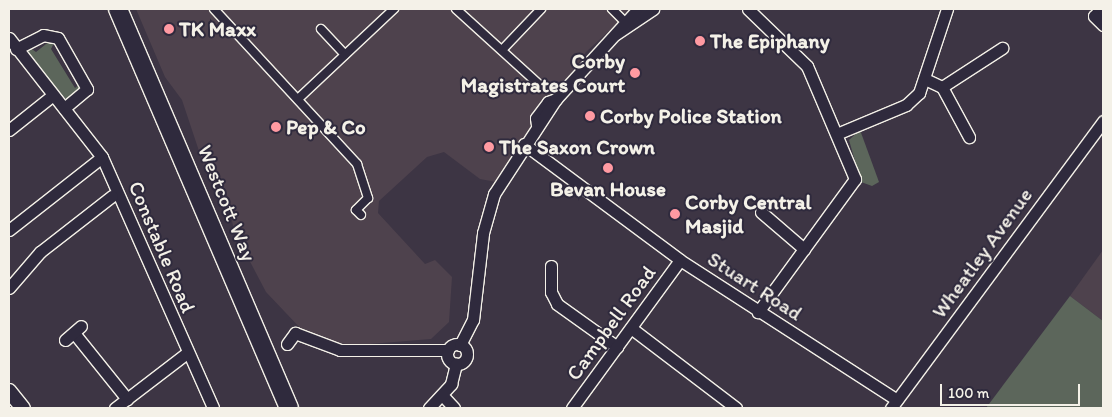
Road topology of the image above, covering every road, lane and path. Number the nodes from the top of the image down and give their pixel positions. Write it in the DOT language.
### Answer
graph roads {
  1 [pos="214,9"];
  2 [pos="394,9"];
  3 [pos="541,9"];
  4 [pos="612,9"];
  5 [pos="638,9"];
  6 [pos="654,9"];
  7 [pos="748,9"];
  8 [pos="947,9"];
  9 [pos="461,10"];
  10 [pos="1100,10"];
  11 [pos="122,11"];
  12 [pos="624,21"];
  13 [pos="1103,25"];
  14 [pos="321,29"];
  15 [pos="616,34"];
  16 [pos="9,38"];
  17 [pos="1002,48"];
  18 [pos="16,49"];
  19 [pos="502,50"];
  20 [pos="345,55"];
  21 [pos="927,80"];
  22 [pos="542,87"];
  23 [pos="942,87"];
  24 [pos="52,95"];
  25 [pos="298,99"];
  26 [pos="64,108"];
  27 [pos="1103,121"];
  28 [pos="9,130"];
  29 [pos="839,132"];
  30 [pos="969,137"];
  31 [pos="524,144"];
  32 [pos="102,157"];
  33 [pos="112,196"];
  34 [pos="362,211"];
  35 [pos="761,212"];
  36 [pos="9,230"];
  37 [pos="804,249"];
  38 [pos="680,260"];
  39 [pos="556,273"];
  40 [pos="9,288"];
  41 [pos="758,312"];
  42 [pos="632,328"];
  43 [pos="73,333"];
  44 [pos="288,344"];
  45 [pos="460,345"];
  46 [pos="618,347"];
  47 [pos="448,350"];
  48 [pos="187,353"];
  49 [pos="456,364"];
  50 [pos="9,391"];
  51 [pos="443,396"];
  52 [pos="127,399"];
  53 [pos="894,404"];
  54 [pos="23,408"];
  55 [pos="115,408"];
  56 [pos="213,408"];
  57 [pos="289,408"];
  58 [pos="428,408"];
  59 [pos="454,408"];
  60 [pos="572,408"];
  61 [pos="736,408"];
  1 -- 25 [label="street"];
  2 -- 20 [label="street"];
  3 -- 19 [label="street"];
  4 -- 12 [label="street"];
  5 -- 12 [label="street"];
  6 -- 15 [label="street"];
  7 -- 29 [label="street"];
  8 -- 21 [label="street"];
  9 -- 19 [label="street"];
  10 -- 13 [label="street"];
  11 -- 57 [label="highway, Westcott Way"];
  12 -- 15 [label="street"];
  14 -- 20 [label="street"];
  15 -- 31 [label="street"];
  16 -- 18 [label="street, Constable Road"];
  17 -- 23 [label="street"];
  18 -- 24 [label="street, Constable Road"];
  18 -- 26 [label="street"];
  19 -- 22 [label="street"];
  20 -- 25 [label="street"];
  21 -- 23 [label="street"];
  21 -- 29 [label="street"];
  23 -- 30 [label="street"];
  24 -- 26 [label="street, Constable Road"];
  24 -- 28 [label="street"];
  25 -- 34 [label="street"];
  26 -- 32 [label="street, Constable Road"];
  27 -- 53 [label="street, Wheatley Avenue"];
  29 -- 37 [label="street"];
  31 -- 38 [label="street, Stuart Road"];
  31 -- 45 [label="street"];
  32 -- 36 [label="street"];
  32 -- 48 [label="street, Constable Road"];
  33 -- 40 [label="street"];
  35 -- 37 [label="street"];
  37 -- 41 [label="street"];
  38 -- 41 [label="street, Stuart Road"];
  38 -- 42 [label="street, Campbell Road"];
  39 -- 46 [label="street"];
  41 -- 53 [label="street, Stuart Road"];
  42 -- 46 [label="street, Campbell Road"];
  42 -- 61 [label="street"];
  43 -- 52 [label="street"];
  44 -- 47 [label="street"];
  45 -- 47 [label="street"];
  45 -- 49 [label="street"];
  46 -- 60 [label="street, Campbell Road"];
  47 -- 49 [label="street"];
  48 -- 52 [label="street"];
  48 -- 56 [label="street, Constable Road"];
  49 -- 51 [label="street"];
  50 -- 54 [label="street"];
  51 -- 58 [label="street"];
  51 -- 59 [label="street"];
  52 -- 55 [label="street"];
}
